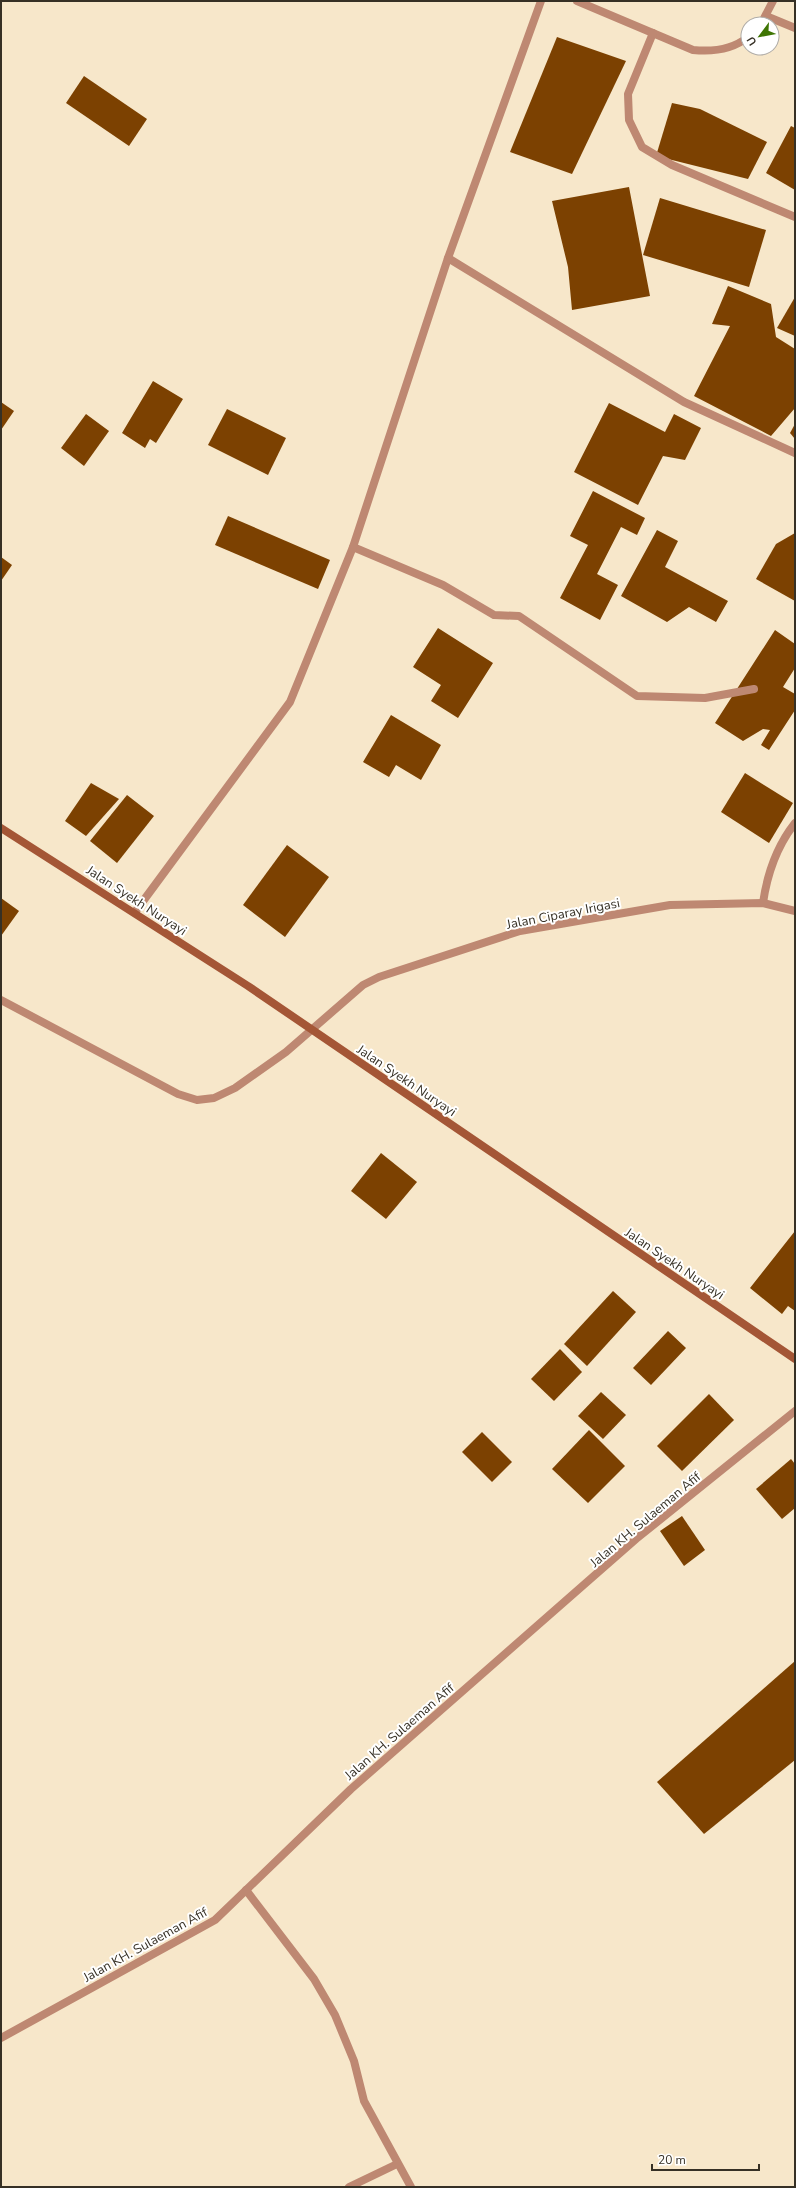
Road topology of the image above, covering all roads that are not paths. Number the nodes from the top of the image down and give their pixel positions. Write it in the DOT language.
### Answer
graph roads {
  1 [pos="541,1"];
  2 [pos="577,1"];
  3 [pos="773,1"];
  4 [pos="766,16"];
  5 [pos="780,22"];
  6 [pos="795,28"];
  7 [pos="653,33"];
  8 [pos="740,41"];
  9 [pos="795,217"];
  10 [pos="448,258"];
  11 [pos="795,453"];
  12 [pos="353,547"];
  13 [pos="754,689"];
  14 [pos="795,823"];
  15 [pos="1,828"];
  16 [pos="764,903"];
  17 [pos="795,910"];
  18 [pos="135,912"];
  19 [pos="1,1000"];
  20 [pos="312,1029"];
  21 [pos="795,1359"];
  22 [pos="795,1411"];
  23 [pos="246,1890"];
  24 [pos="1,2038"];
  25 [pos="398,2164"];
  26 [pos="349,2187"];
  27 [pos="410,2187"];
  1 -- 10 [label="street"];
  2 -- 7 [label="street"];
  3 -- 4 [label="street"];
  5 -- 6 [label="street"];
  7 -- 8 [label="street"];
  7 -- 9 [label="street"];
  10 -- 11 [label="street"];
  10 -- 12 [label="street"];
  12 -- 13 [label="street"];
  12 -- 18 [label="street"];
  14 -- 16 [label="street"];
  15 -- 18 [label="main road, Jalan Syekh Nuryayi"];
  16 -- 17 [label="street, Jalan Ciparay Irigasi"];
  16 -- 20 [label="street, Jalan Ciparay Irigasi"];
  18 -- 20 [label="main road, Jalan Syekh Nuryayi"];
  19 -- 20 [label="street, Jalan Ciparay Irigasi"];
  20 -- 21 [label="main road, Jalan Syekh Nuryayi"];
  22 -- 23 [label="street, Jalan KH. Sulaeman Afif"];
  23 -- 24 [label="street, Jalan KH. Sulaeman Afif"];
  23 -- 25 [label="street"];
  25 -- 26 [label="street"];
  25 -- 27 [label="street"];
}
